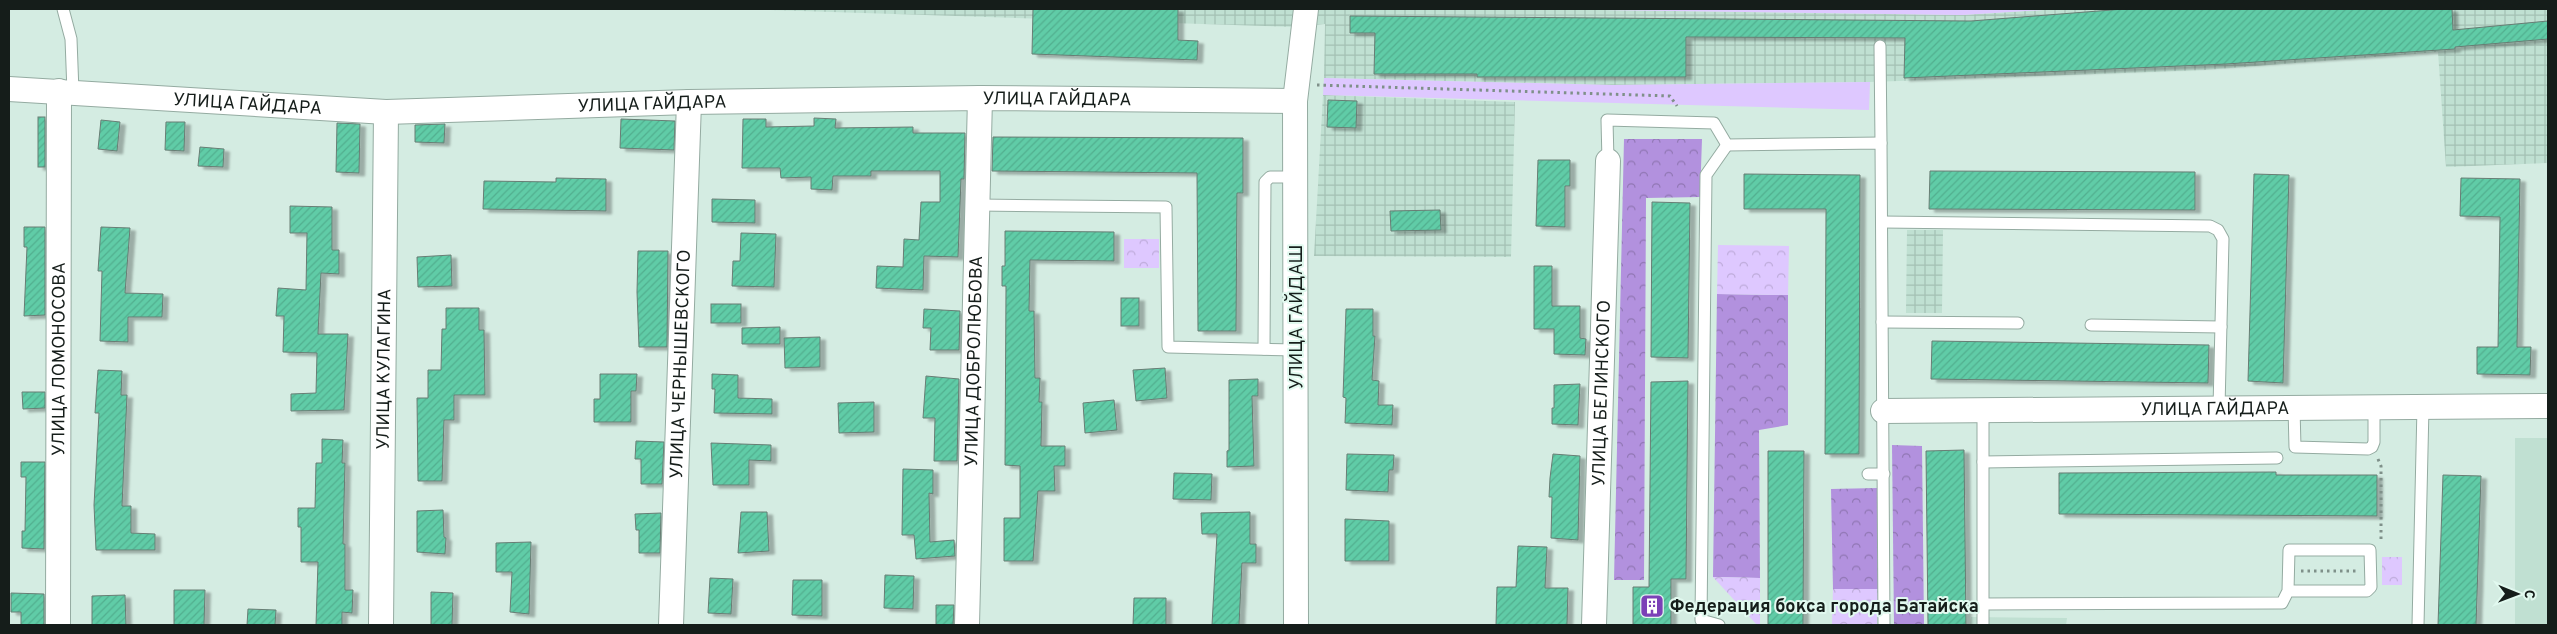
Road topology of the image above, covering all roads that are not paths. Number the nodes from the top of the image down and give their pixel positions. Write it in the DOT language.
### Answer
graph roads {
  1 [pos="62,9"];
  2 [pos="1306,9"];
  3 [pos="1880,46"];
  4 [pos="9,89"];
  5 [pos="66,92"];
  6 [pos="1296,93"];
  7 [pos="980,98"];
  8 [pos="689,102"];
  9 [pos="386,112"];
  10 [pos="1881,143"];
  11 [pos="1727,145"];
  12 [pos="1608,161"];
  13 [pos="1296,177"];
  14 [pos="978,205"];
  15 [pos="1882,222"];
  16 [pos="1882,322"];
  17 [pos="2018,323"];
  18 [pos="2091,325"];
  19 [pos="2221,327"];
  20 [pos="1264,349"];
  21 [pos="1296,350"];
  22 [pos="2548,406"];
  23 [pos="2374,407"];
  24 [pos="2423,407"];
  25 [pos="2219,408"];
  26 [pos="2294,408"];
  27 [pos="1983,410"];
  28 [pos="1883,411"];
  29 [pos="2277,458"];
  30 [pos="1983,462"];
  31 [pos="1868,474"];
  32 [pos="1884,474"];
  33 [pos="2288,591"];
  34 [pos="1983,604"];
  35 [pos="58,625"];
  36 [pos="381,625"];
  37 [pos="672,625"];
  38 [pos="967,625"];
  39 [pos="1296,625"];
  40 [pos="1594,625"];
  41 [pos="1719,625"];
  42 [pos="1884,625"];
  43 [pos="1983,625"];
  44 [pos="2418,625"];
  1 -- 5 [label="lane"];
  2 -- 6 [label="street, УЛИЦА ГАЙДАШ"];
  3 -- 10 [label="lane"];
  4 -- 5 [label="street, УЛИЦА ГАЙДАРА"];
  5 -- 9 [label="street, УЛИЦА ГАЙДАРА"];
  5 -- 35 [label="street, УЛИЦА ЛОМОНОСОВА"];
  6 -- 7 [label="street, УЛИЦА ГАЙДАРА"];
  6 -- 13 [label="street, УЛИЦА ГАЙДАШ"];
  7 -- 8 [label="street, УЛИЦА ГАЙДАРА"];
  7 -- 14 [label="street, УЛИЦА ДОБРОЛЮБОВА"];
  8 -- 9 [label="street, УЛИЦА ГАЙДАРА"];
  8 -- 37 [label="street, УЛИЦА ЧЕРНЫШЕВСКОГО"];
  9 -- 36 [label="street, УЛИЦА КУЛАГИНА"];
  10 -- 11 [label="lane"];
  10 -- 15 [label="lane"];
  11 -- 12 [label="lane"];
  11 -- 41 [label="lane"];
  12 -- 40 [label="street, УЛИЦА БЕЛИНСКОГО"];
  13 -- 20 [label="lane"];
  13 -- 21 [label="street, УЛИЦА ГАЙДАШ"];
  14 -- 20 [label="lane"];
  14 -- 38 [label="street, УЛИЦА ДОБРОЛЮБОВА"];
  15 -- 16 [label="lane"];
  15 -- 19 [label="lane"];
  16 -- 17 [label="lane"];
  16 -- 28 [label="lane"];
  18 -- 19 [label="lane"];
  19 -- 25 [label="lane"];
  20 -- 21 [label="lane"];
  21 -- 39 [label="street, УЛИЦА ГАЙДАШ"];
  22 -- 24 [label="street, УЛИЦА ГАЙДАРА"];
  23 -- 24 [label="street, УЛИЦА ГАЙДАРА"];
  23 -- 26 [label="street, УЛИЦА ГАЙДАРА"];
  23 -- 26 [label="lane"];
  24 -- 44 [label="lane"];
  25 -- 26 [label="street, УЛИЦА ГАЙДАРА"];
  25 -- 27 [label="street, УЛИЦА ГАЙДАРА"];
  27 -- 28 [label="street, УЛИЦА ГАЙДАРА"];
  27 -- 30 [label="lane"];
  28 -- 32 [label="lane"];
  29 -- 30 [label="lane"];
  30 -- 34 [label="lane"];
  31 -- 32 [label="lane"];
  32 -- 42 [label="lane"];
  33 -- 33 [label="lane"];
  33 -- 34 [label="lane"];
  34 -- 43 [label="lane"];
}
